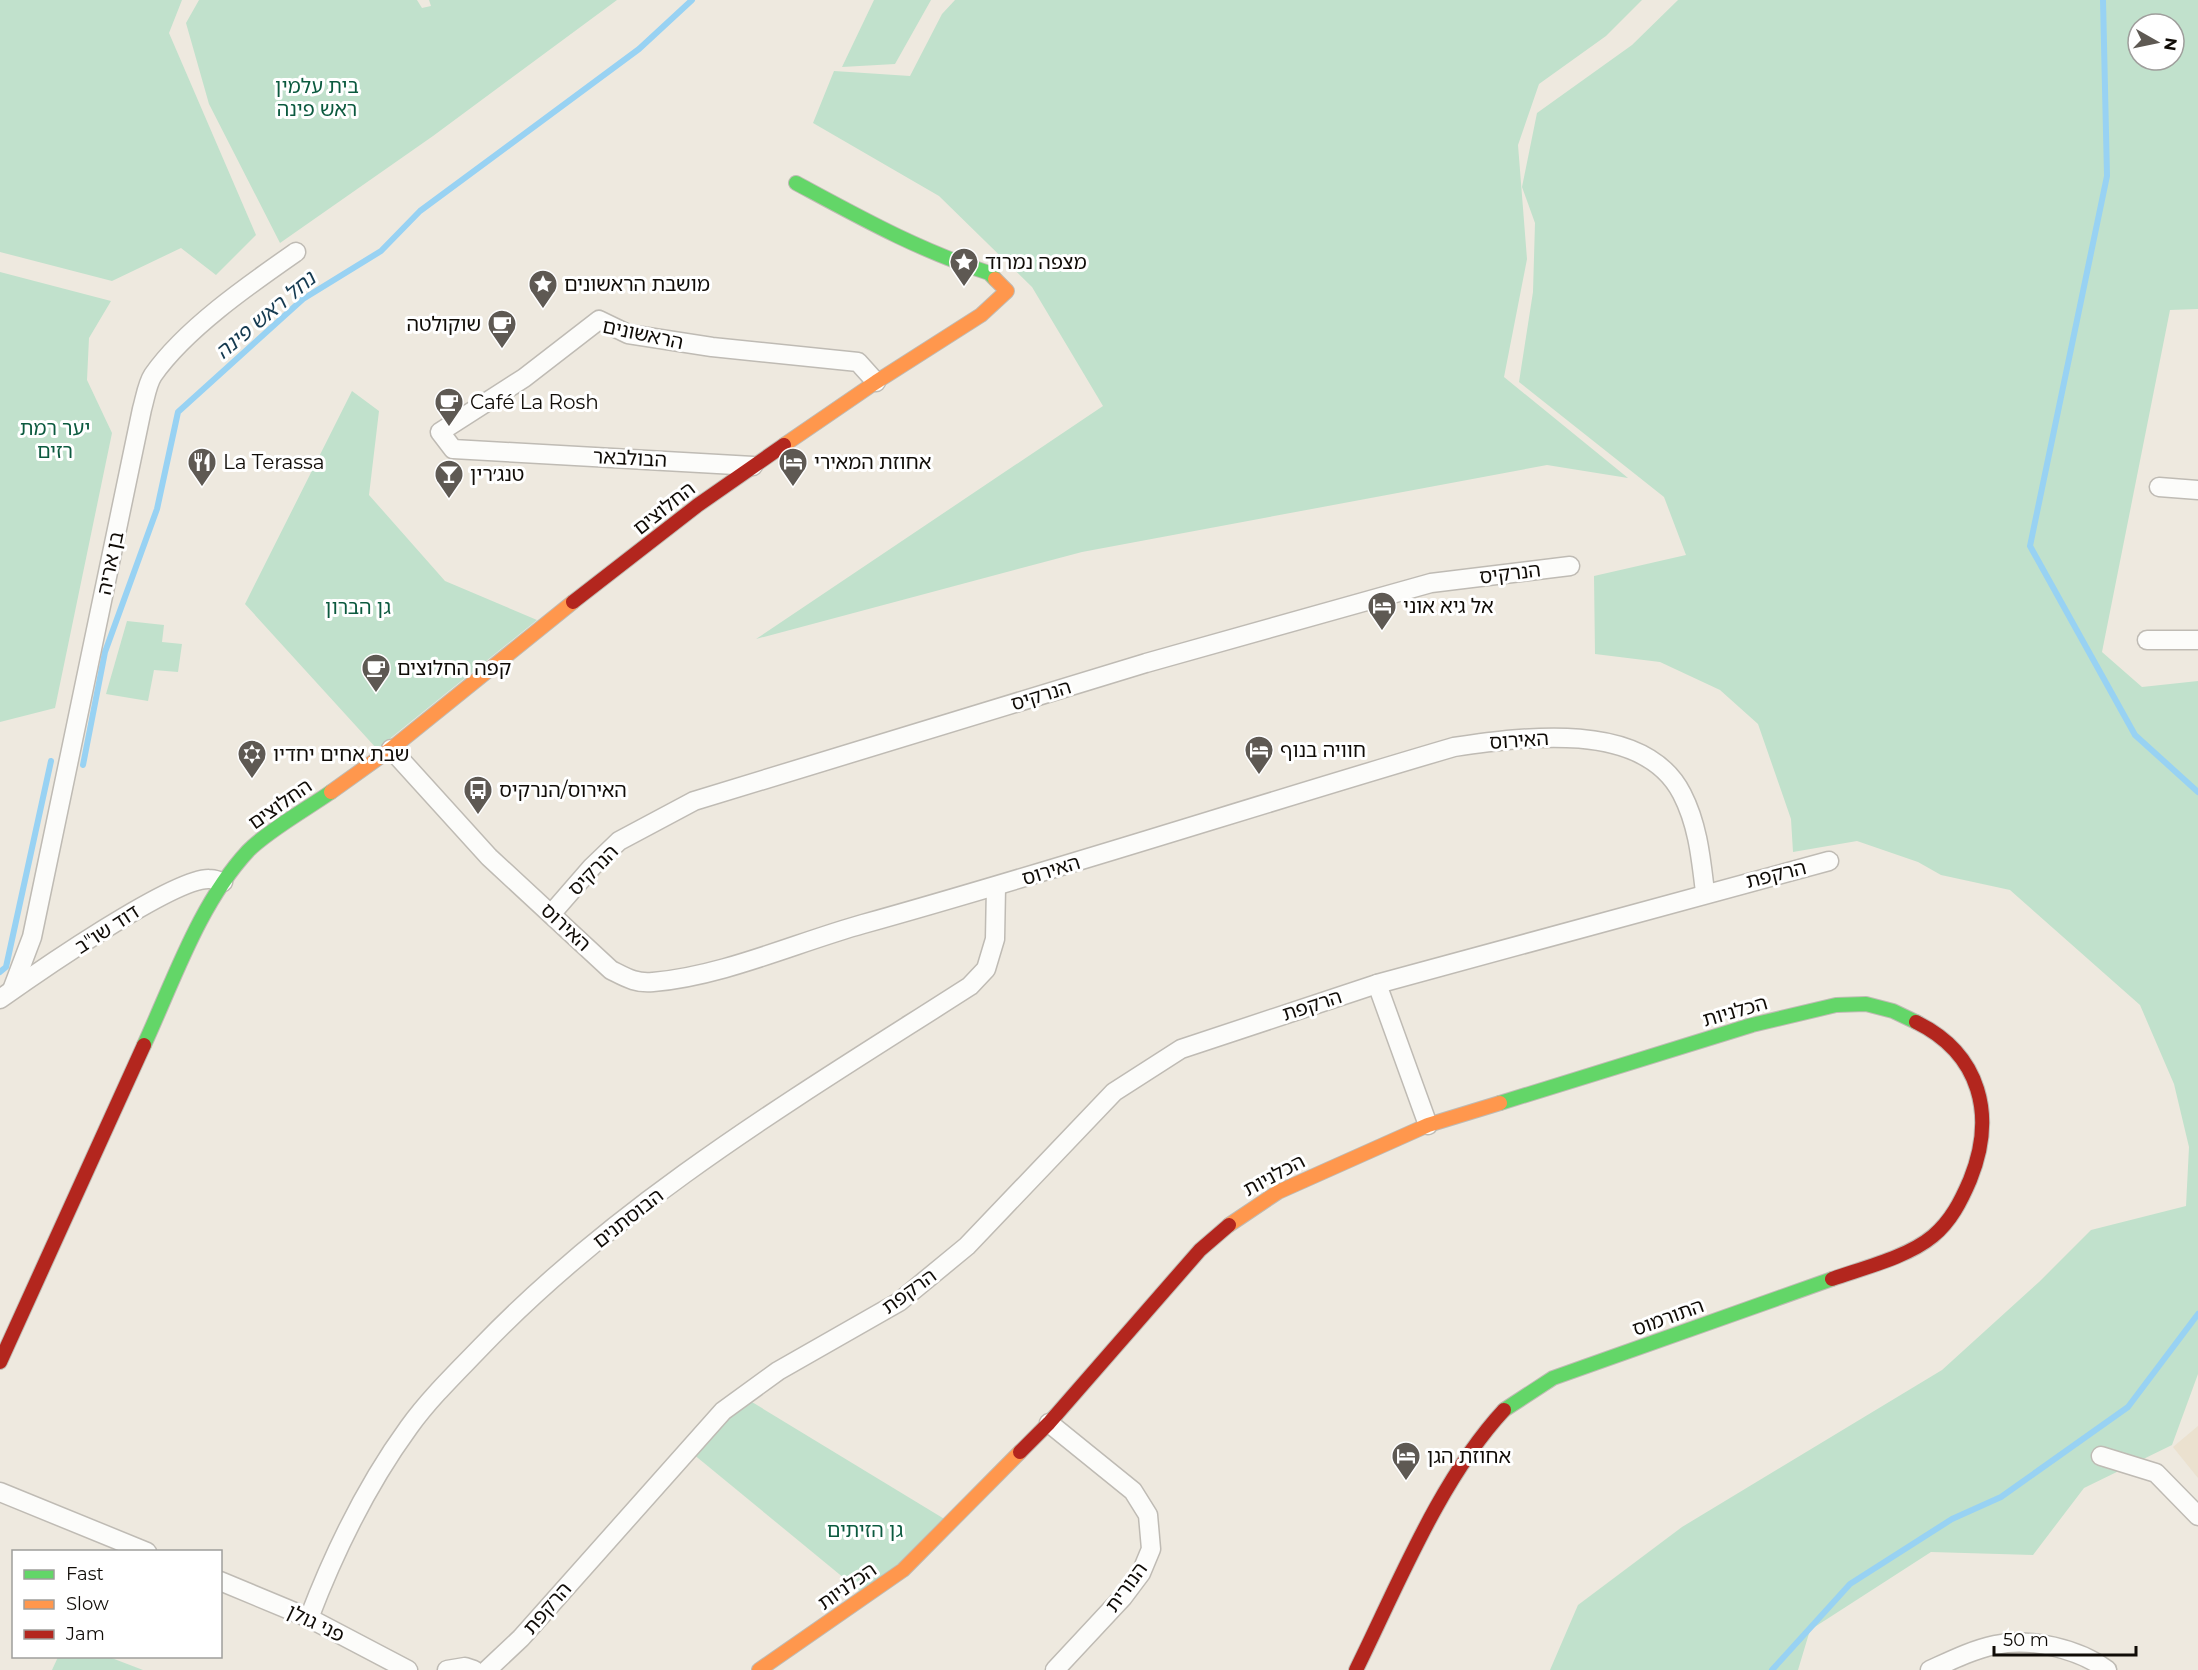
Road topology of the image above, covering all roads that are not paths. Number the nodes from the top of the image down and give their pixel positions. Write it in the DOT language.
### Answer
graph roads {
  1 [pos="796,183"];
  2 [pos="296,252"];
  3 [pos="876,382"];
  4 [pos="544,453"];
  5 [pos="753,466"];
  6 [pos="2159,487"];
  7 [pos="2198,490"];
  8 [pos="1570,566"];
  9 [pos="2147,640"];
  10 [pos="2198,640"];
  11 [pos="391,749"];
  12 [pos="1828,861"];
  13 [pos="223,882"];
  14 [pos="996,887"];
  15 [pos="1705,892"];
  16 [pos="552,913"];
  17 [pos="32,937"];
  18 [pos="80,946"];
  19 [pos="1377,984"];
  20 [pos="6,995"];
  21 [pos="1954,1048"];
  22 [pos="1428,1125"];
  23 [pos="0,1362"];
  24 [pos="1049,1423"];
  25 [pos="2101,1456"];
  26 [pos="0,1492"];
  27 [pos="2198,1516"];
  28 [pos="145,1550"];
  29 [pos="222,1582"];
  30 [pos="309,1617"];
  31 [pos="408,1670"];
  32 [pos="447,1670"];
  33 [pos="474,1670"];
  34 [pos="487,1670"];
  35 [pos="759,1670"];
  36 [pos="1055,1670"];
  37 [pos="1356,1670"];
  38 [pos="1930,1670"];
  39 [pos="2107,1670"];
  1 -- 3 [label="street, החלוצים"];
  2 -- 17 [label="street, בן אריה"];
  3 -- 4 [label="street, הראשונים"];
  3 -- 5 [label="street, החלוצים"];
  4 -- 5 [label="street, הבולבאר"];
  5 -- 11 [label="street, החלוצים"];
  6 -- 7 [label="street"];
  8 -- 16 [label="street, הנרקיס"];
  9 -- 10 [label="street"];
  11 -- 13 [label="street, החלוצים"];
  11 -- 16 [label="street, האירוס"];
  12 -- 15 [label="street, הרקפת"];
  13 -- 18 [label="street, דוד שו\"ב"];
  13 -- 23 [label="street, החלוצים"];
  14 -- 15 [label="street, האירוס"];
  14 -- 16 [label="street, האירוס"];
  14 -- 30 [label="street, הבוסתנים"];
  15 -- 19 [label="street, הרקפת"];
  17 -- 18 [label="street"];
  17 -- 20 [label="street, בן אריה"];
  18 -- 20 [label="street, דוד שו\"ב"];
  19 -- 22 [label="street"];
  19 -- 34 [label="street, הרקפת"];
  21 -- 22 [label="street, הכלניות"];
  21 -- 37 [label="street, התורמוס"];
  22 -- 24 [label="street, הכלניות"];
  24 -- 35 [label="street, הכלניות"];
  24 -- 36 [label="street, הנורית"];
  25 -- 27 [label="street"];
  26 -- 28 [label="street"];
  29 -- 30 [label="street, פני גולן"];
  30 -- 31 [label="street, פני גולן"];
  32 -- 33 [label="street"];
  38 -- 39 [label="street"];
}
